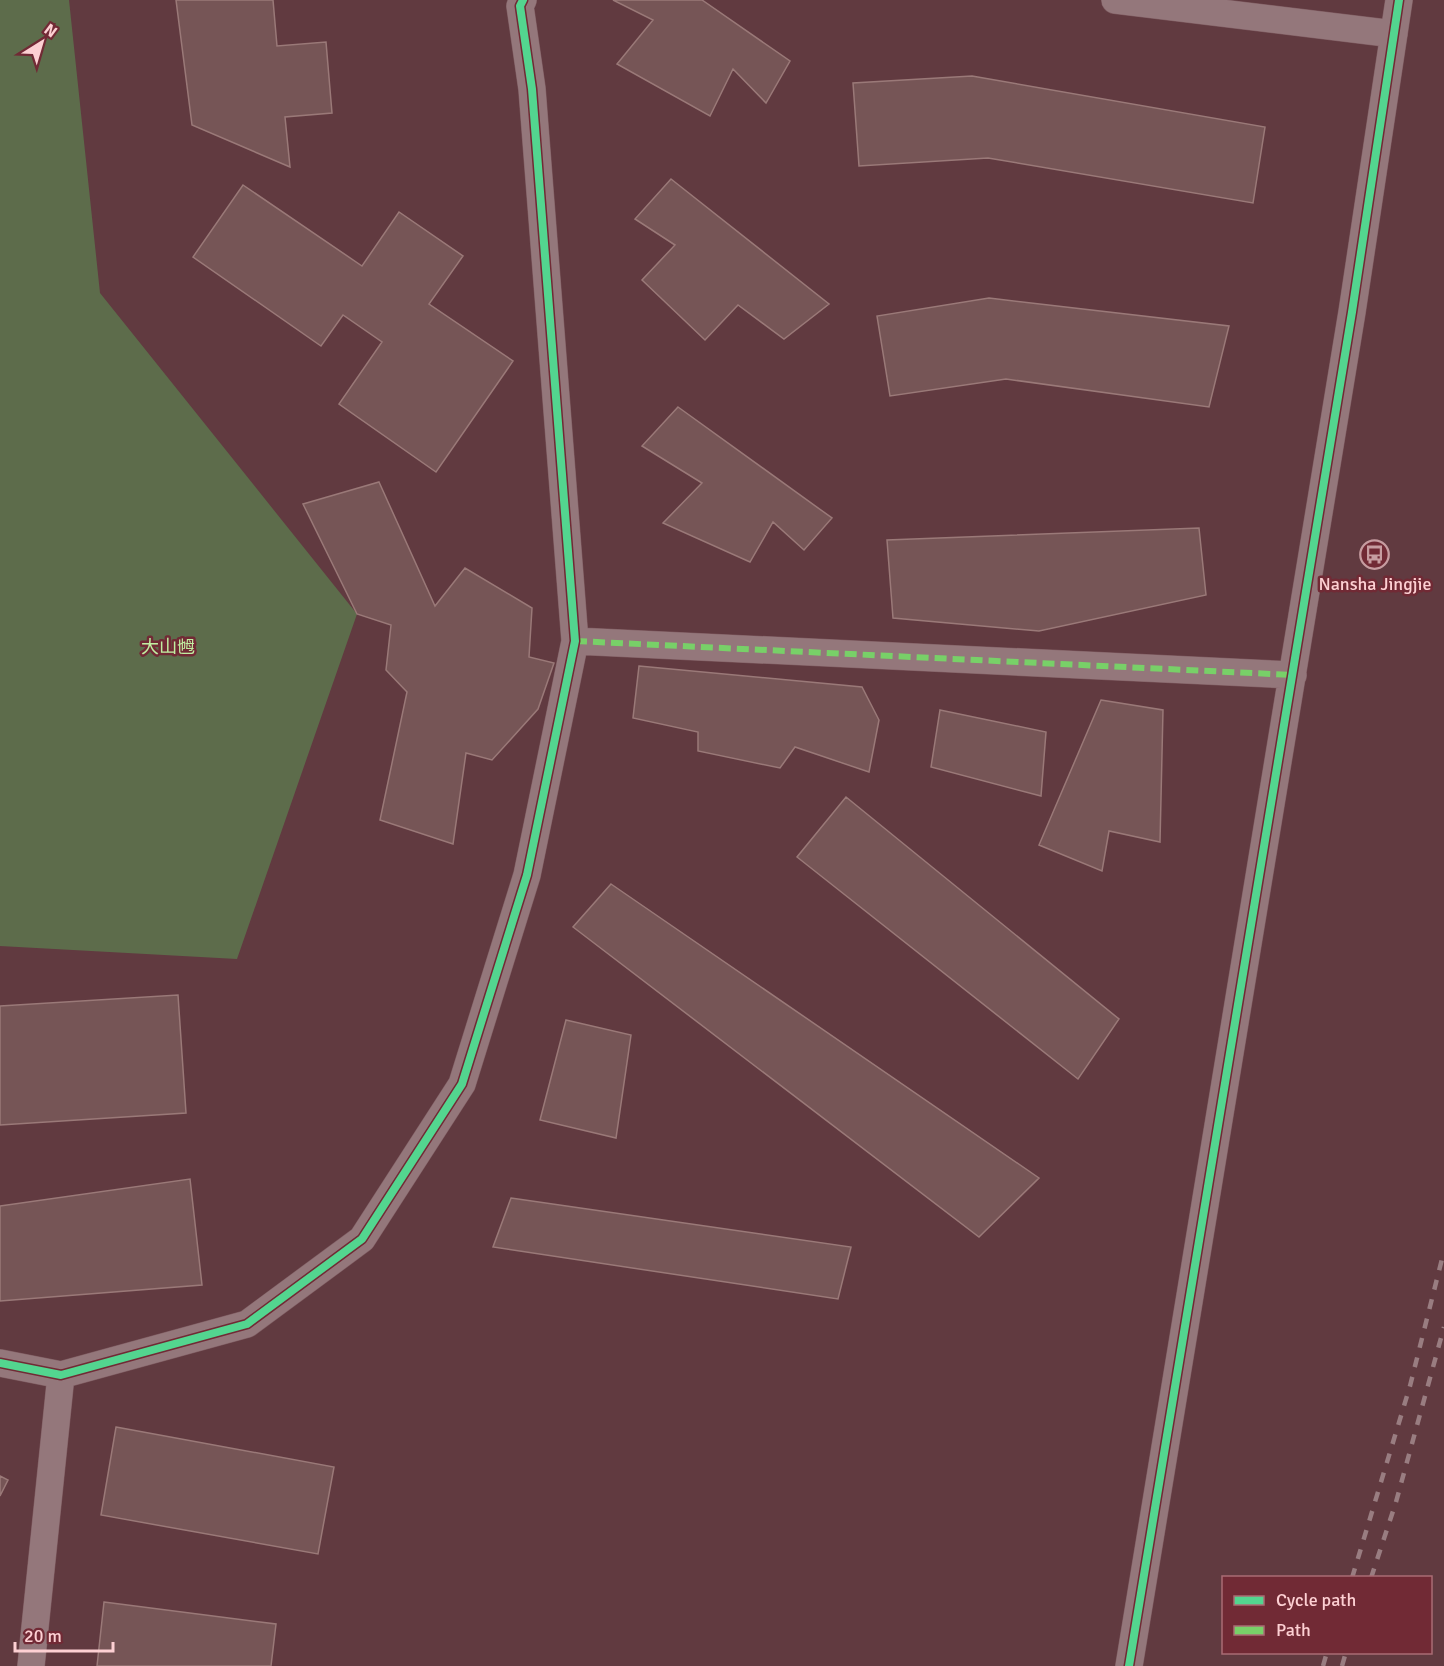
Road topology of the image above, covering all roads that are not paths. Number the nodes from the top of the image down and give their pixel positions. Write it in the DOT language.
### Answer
graph roads {
  1 [pos="523,0"];
  2 [pos="1115,0"];
  3 [pos="1399,0"];
  4 [pos="1394,34"];
  5 [pos="575,641"];
  6 [pos="1293,675"];
  7 [pos="0,1363"];
  8 [pos="61,1375"];
  9 [pos="31,1666"];
  10 [pos="1129,1666"];
  1 -- 5 [label="street"];
  2 -- 4 [label="street"];
  3 -- 4 [label="street"];
  4 -- 6 [label="street"];
  5 -- 6 [label="street"];
  5 -- 8 [label="street"];
  6 -- 10 [label="street"];
  7 -- 8 [label="street"];
  8 -- 9 [label="street"];
}
